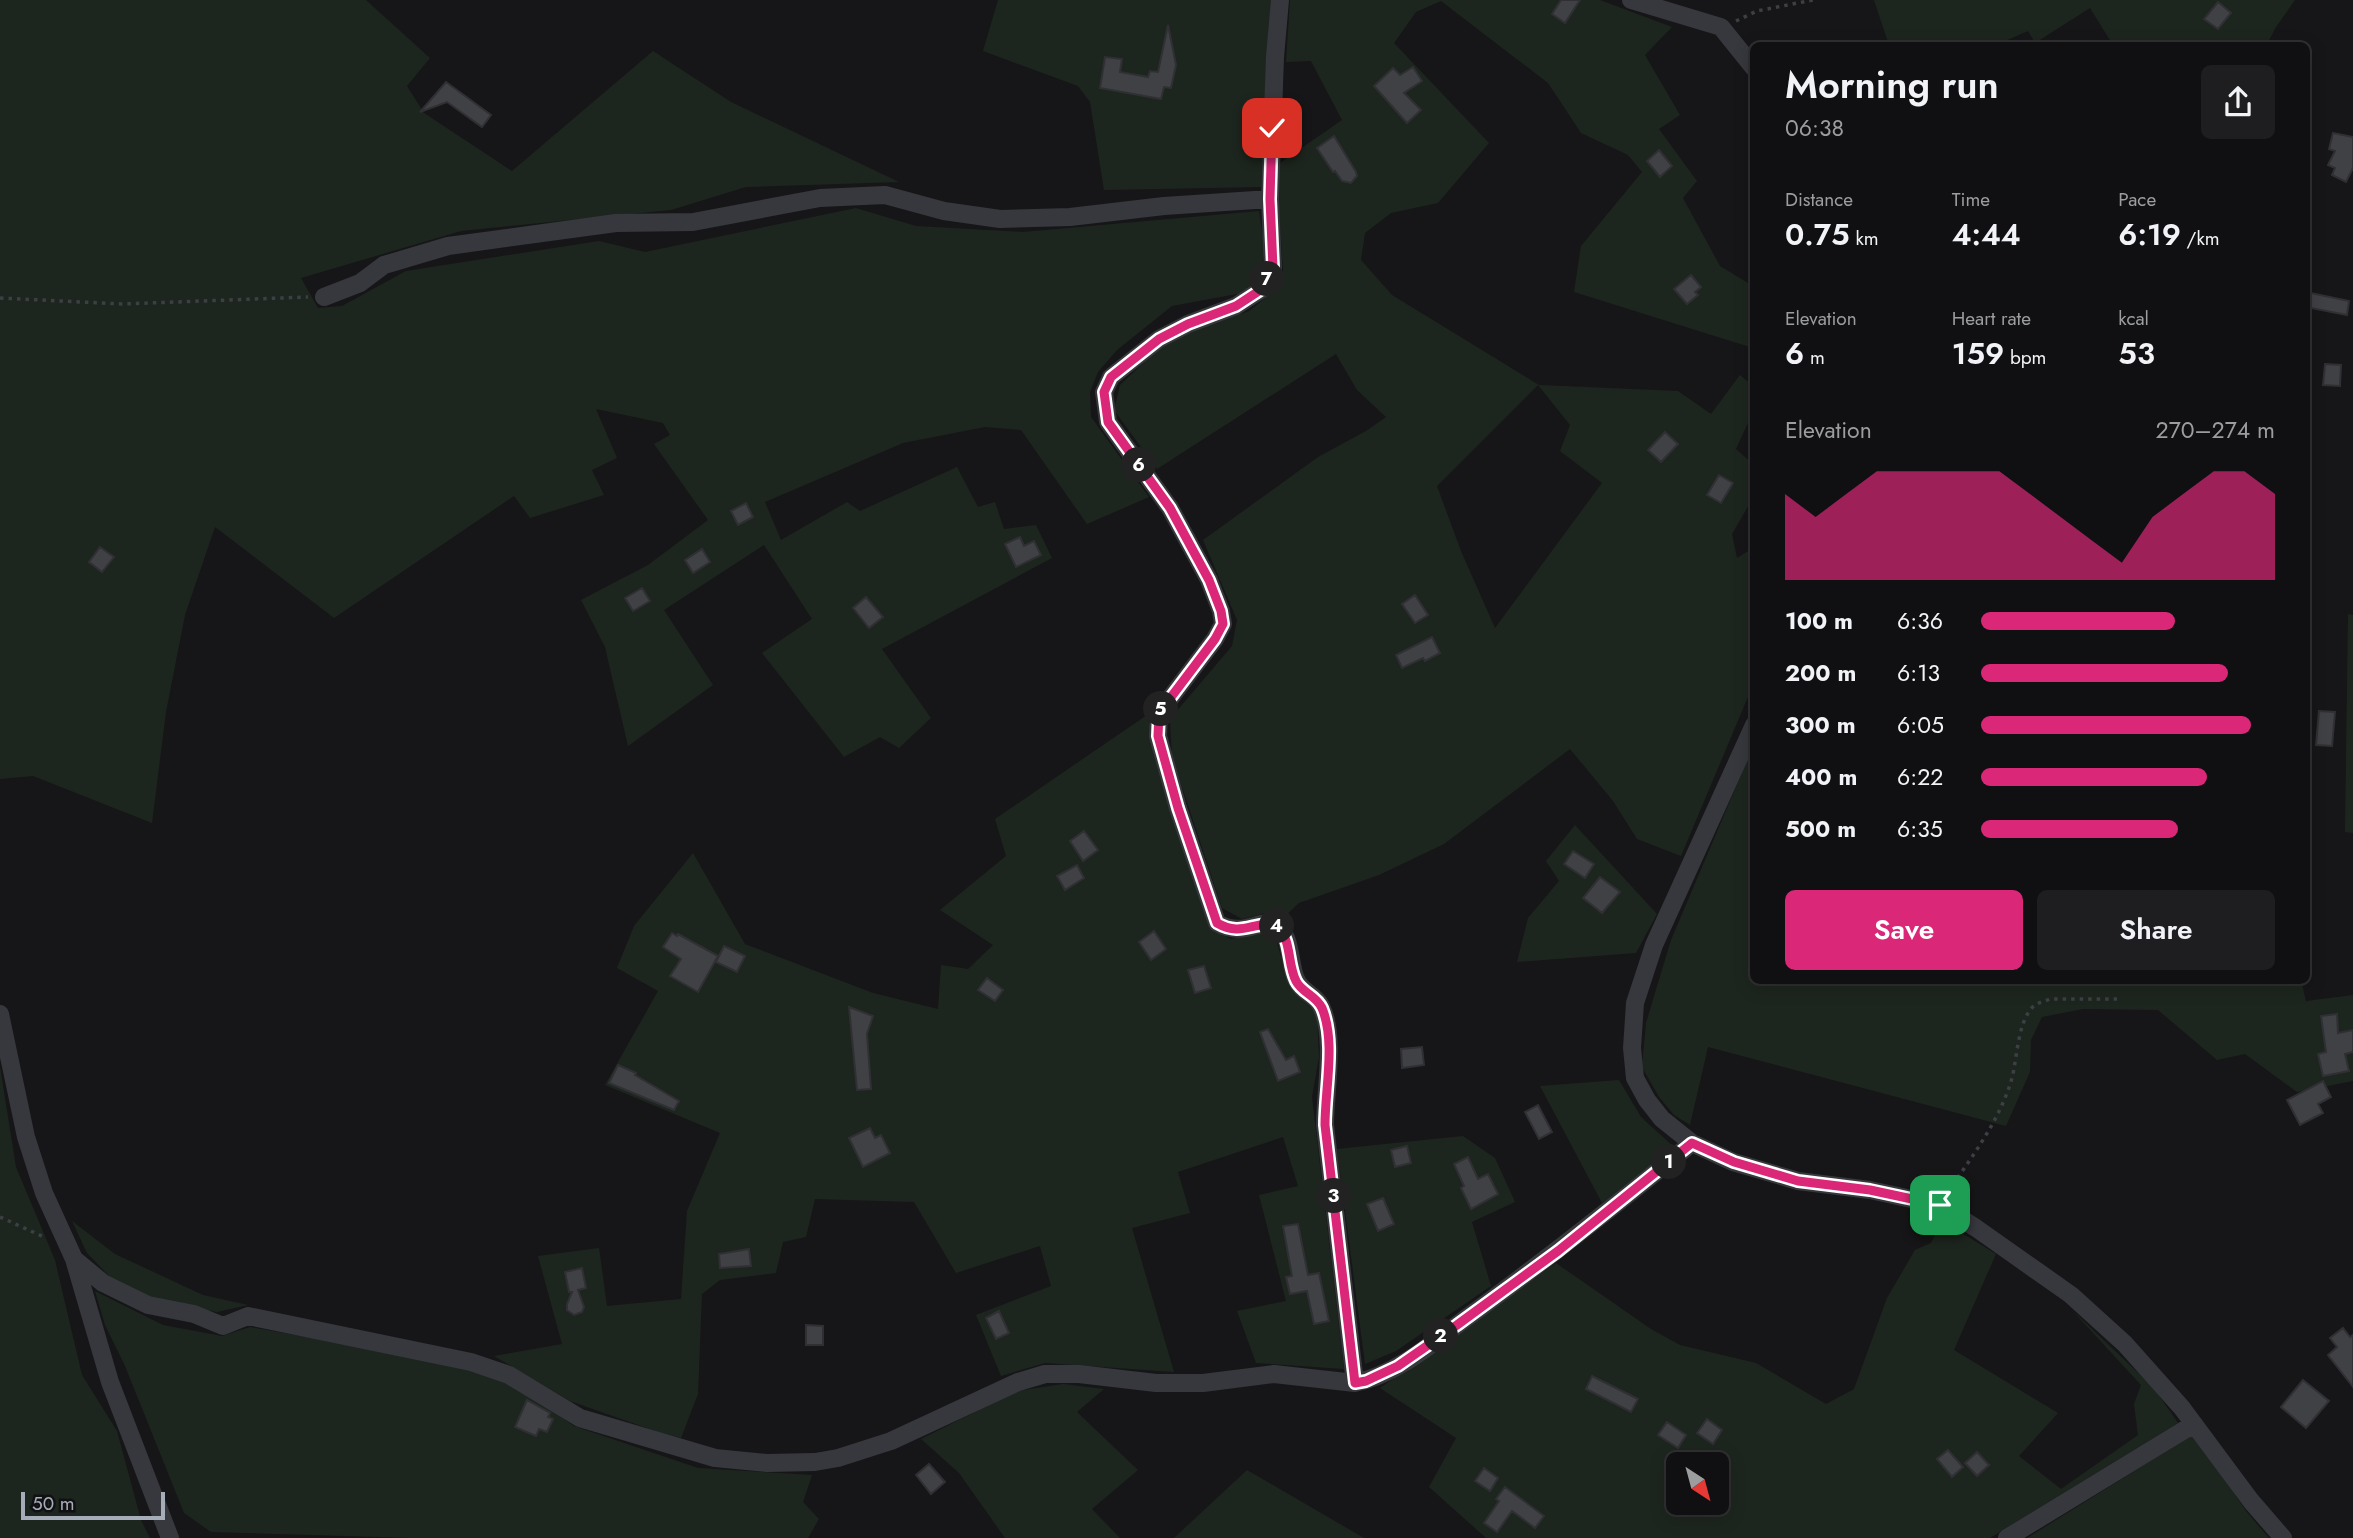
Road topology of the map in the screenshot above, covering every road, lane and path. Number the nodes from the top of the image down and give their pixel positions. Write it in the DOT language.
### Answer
graph roads {
  1 [pos="1280,0"];
  2 [pos="1631,0"];
  3 [pos="1813,0"];
  4 [pos="1721,27"];
  5 [pos="1750,63"];
  6 [pos="1270,199"];
  7 [pos="324,297"];
  8 [pos="0,298"];
  9 [pos="1750,734"];
  10 [pos="2117,999"];
  11 [pos="0,1014"];
  12 [pos="1692,1143"];
  13 [pos="1940,1205"];
  14 [pos="0,1217"];
  15 [pos="74,1259"];
  16 [pos="1355,1383"];
  17 [pos="2194,1424"];
  18 [pos="170,1538"];
  19 [pos="2007,1538"];
  20 [pos="2283,1538"];
  1 -- 6 [label="street"];
  2 -- 4 [label="street"];
  3 -- 4 [label="path"];
  4 -- 5 [label="street"];
  6 -- 7 [label="street"];
  6 -- 16 [label="street"];
  7 -- 8 [label="path"];
  9 -- 12 [label="street"];
  10 -- 13 [label="path"];
  11 -- 15 [label="street"];
  12 -- 13 [label="street"];
  12 -- 16 [label="street"];
  13 -- 17 [label="street"];
  14 -- 15 [label="path"];
  15 -- 16 [label="street"];
  15 -- 18 [label="street"];
  17 -- 19 [label="street"];
  17 -- 20 [label="street"];
}
